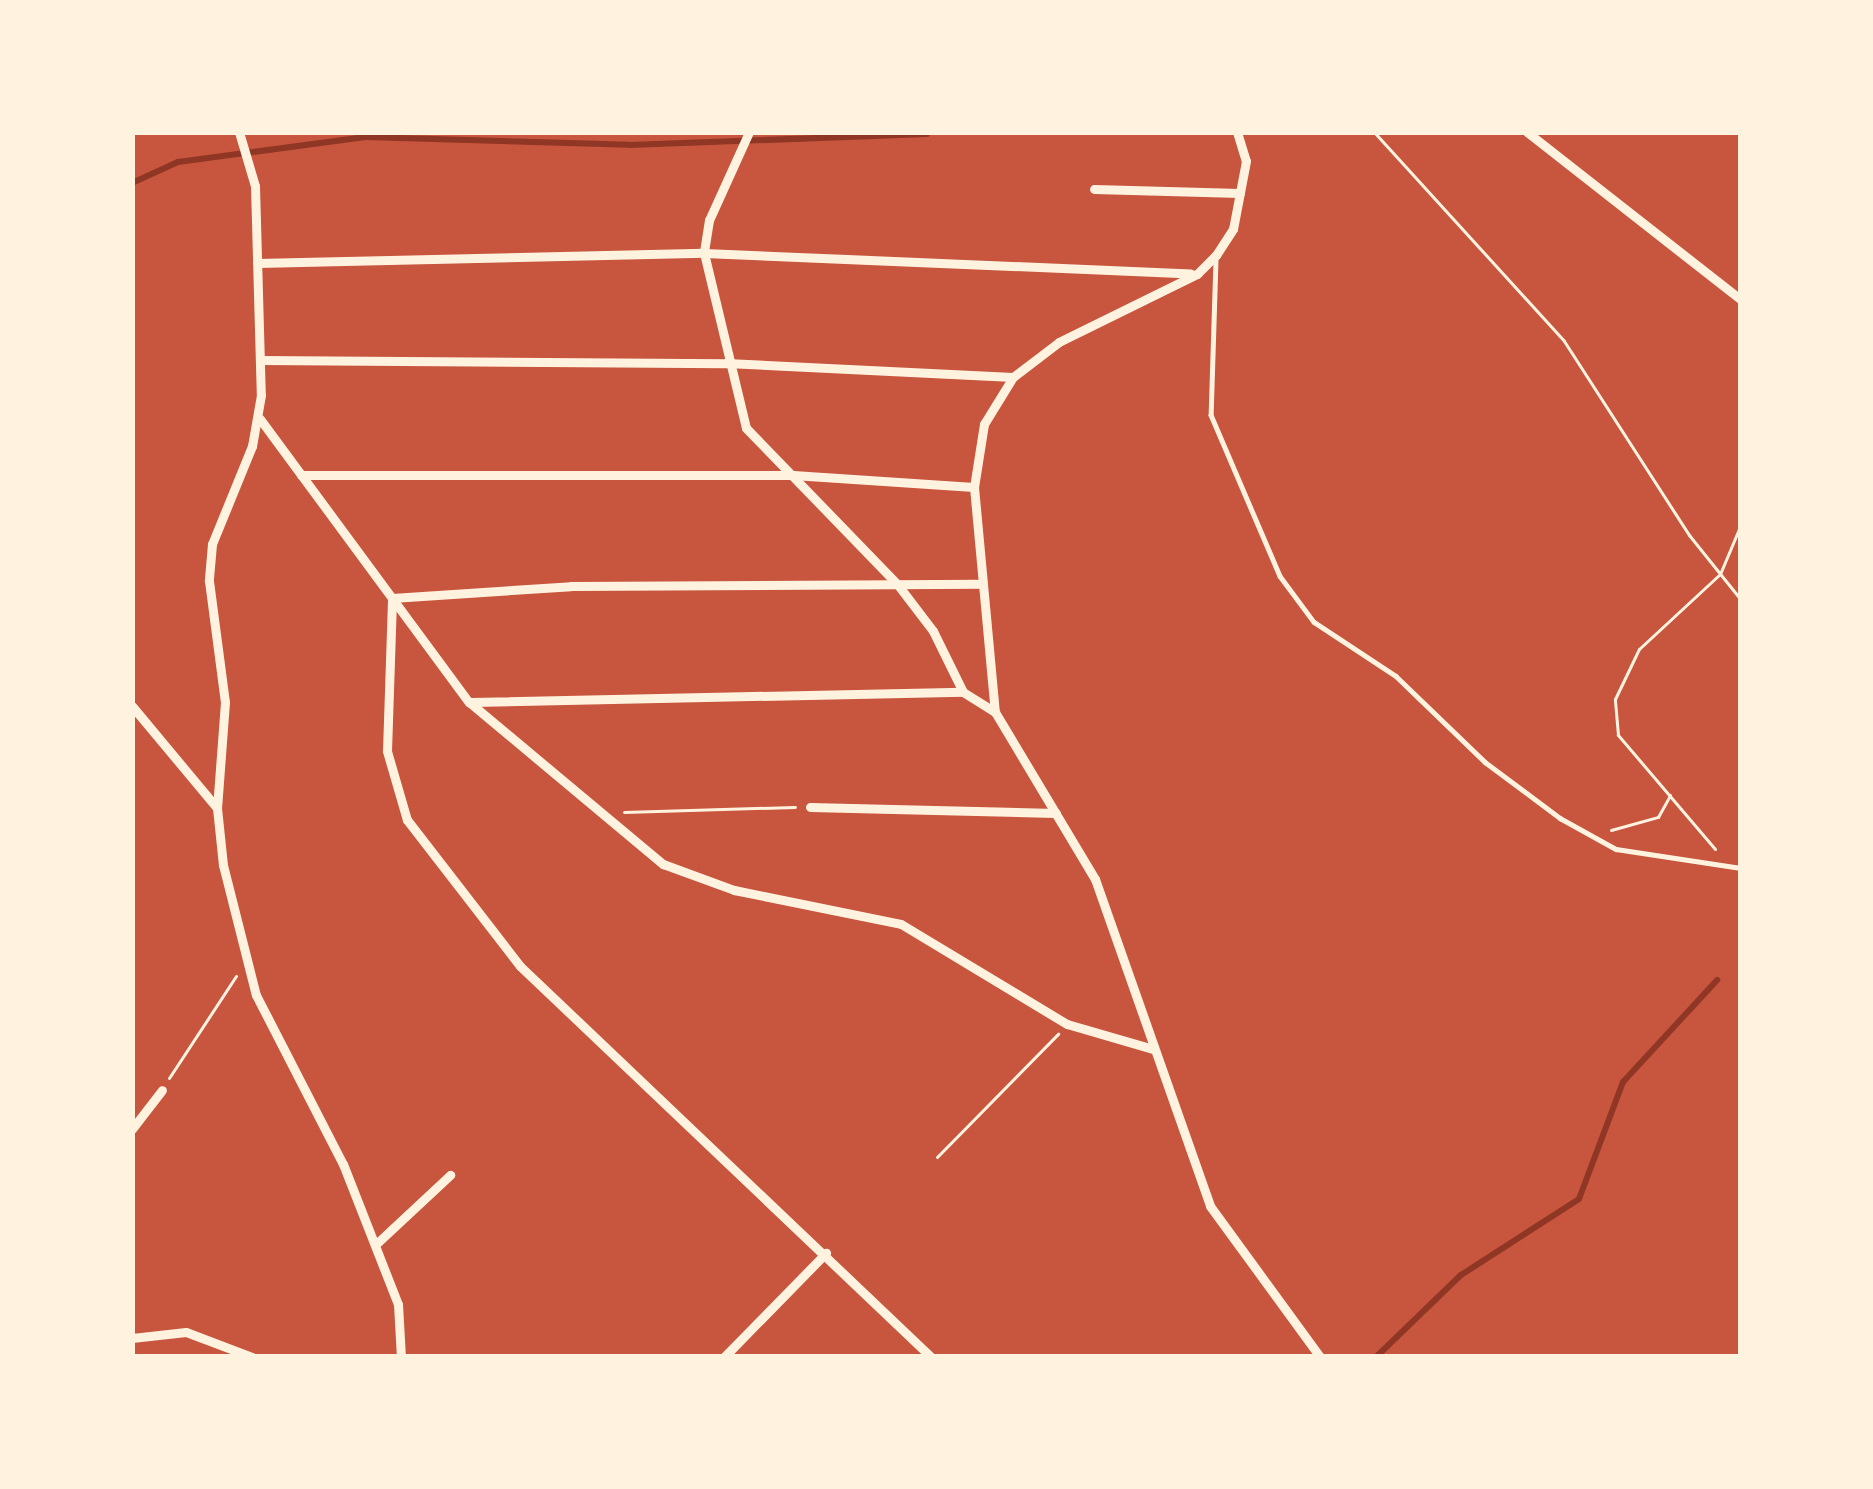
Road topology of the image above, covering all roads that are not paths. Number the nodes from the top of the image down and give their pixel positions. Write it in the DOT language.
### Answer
graph roads {
  1 [pos="1237,132"];
  2 [pos="1526,132"];
  3 [pos="749,133"];
  4 [pos="241,135"];
  5 [pos="1094,189"];
  6 [pos="1240,193"];
  7 [pos="704,253"];
  8 [pos="1216,255"];
  9 [pos="257,263"];
  10 [pos="1197,274"];
  11 [pos="1741,300"];
  12 [pos="260,360"];
  13 [pos="726,363"];
  14 [pos="1013,377"];
  15 [pos="260,419"];
  16 [pos="793,475"];
  17 [pos="301,476"];
  18 [pos="974,487"];
  19 [pos="981,584"];
  20 [pos="898,586"];
  21 [pos="392,598"];
  22 [pos="963,692"];
  23 [pos="469,702"];
  24 [pos="132,706"];
  25 [pos="995,712"];
  26 [pos="810,807"];
  27 [pos="217,808"];
  28 [pos="1056,813"];
  29 [pos="1741,868"];
  30 [pos="1154,1049"];
  31 [pos="162,1090"];
  32 [pos="132,1129"];
  33 [pos="450,1175"];
  34 [pos="375,1245"];
  35 [pos="826,1253"];
  36 [pos="132,1338"];
  37 [pos="253,1357"];
  38 [pos="401,1357"];
  39 [pos="724,1357"];
  40 [pos="932,1357"];
  41 [pos="1320,1357"];
  1 -- 6 [label="street"];
  2 -- 11 [label="street"];
  3 -- 7 [label="street"];
  4 -- 9 [label="street"];
  5 -- 6 [label="street"];
  6 -- 8 [label="street"];
  7 -- 9 [label="street"];
  7 -- 10 [label="street"];
  7 -- 13 [label="street"];
  8 -- 10 [label="street"];
  8 -- 29 [label="lane"];
  9 -- 12 [label="street"];
  10 -- 14 [label="street"];
  12 -- 13 [label="street"];
  12 -- 15 [label="street"];
  13 -- 14 [label="street"];
  13 -- 16 [label="street"];
  14 -- 18 [label="street"];
  15 -- 17 [label="street"];
  15 -- 27 [label="street"];
  16 -- 17 [label="street"];
  16 -- 18 [label="street"];
  16 -- 20 [label="street"];
  17 -- 21 [label="street"];
  18 -- 19 [label="street"];
  19 -- 20 [label="street"];
  19 -- 25 [label="street"];
  20 -- 21 [label="street"];
  20 -- 22 [label="street"];
  21 -- 23 [label="street"];
  21 -- 35 [label="street"];
  22 -- 23 [label="street"];
  22 -- 25 [label="street"];
  23 -- 30 [label="street"];
  24 -- 27 [label="street"];
  25 -- 28 [label="street"];
  26 -- 28 [label="street"];
  27 -- 34 [label="street"];
  28 -- 30 [label="street"];
  30 -- 41 [label="street"];
  31 -- 32 [label="street"];
  33 -- 34 [label="street"];
  34 -- 38 [label="street"];
  35 -- 39 [label="street"];
  35 -- 40 [label="street"];
  36 -- 37 [label="street"];
}
